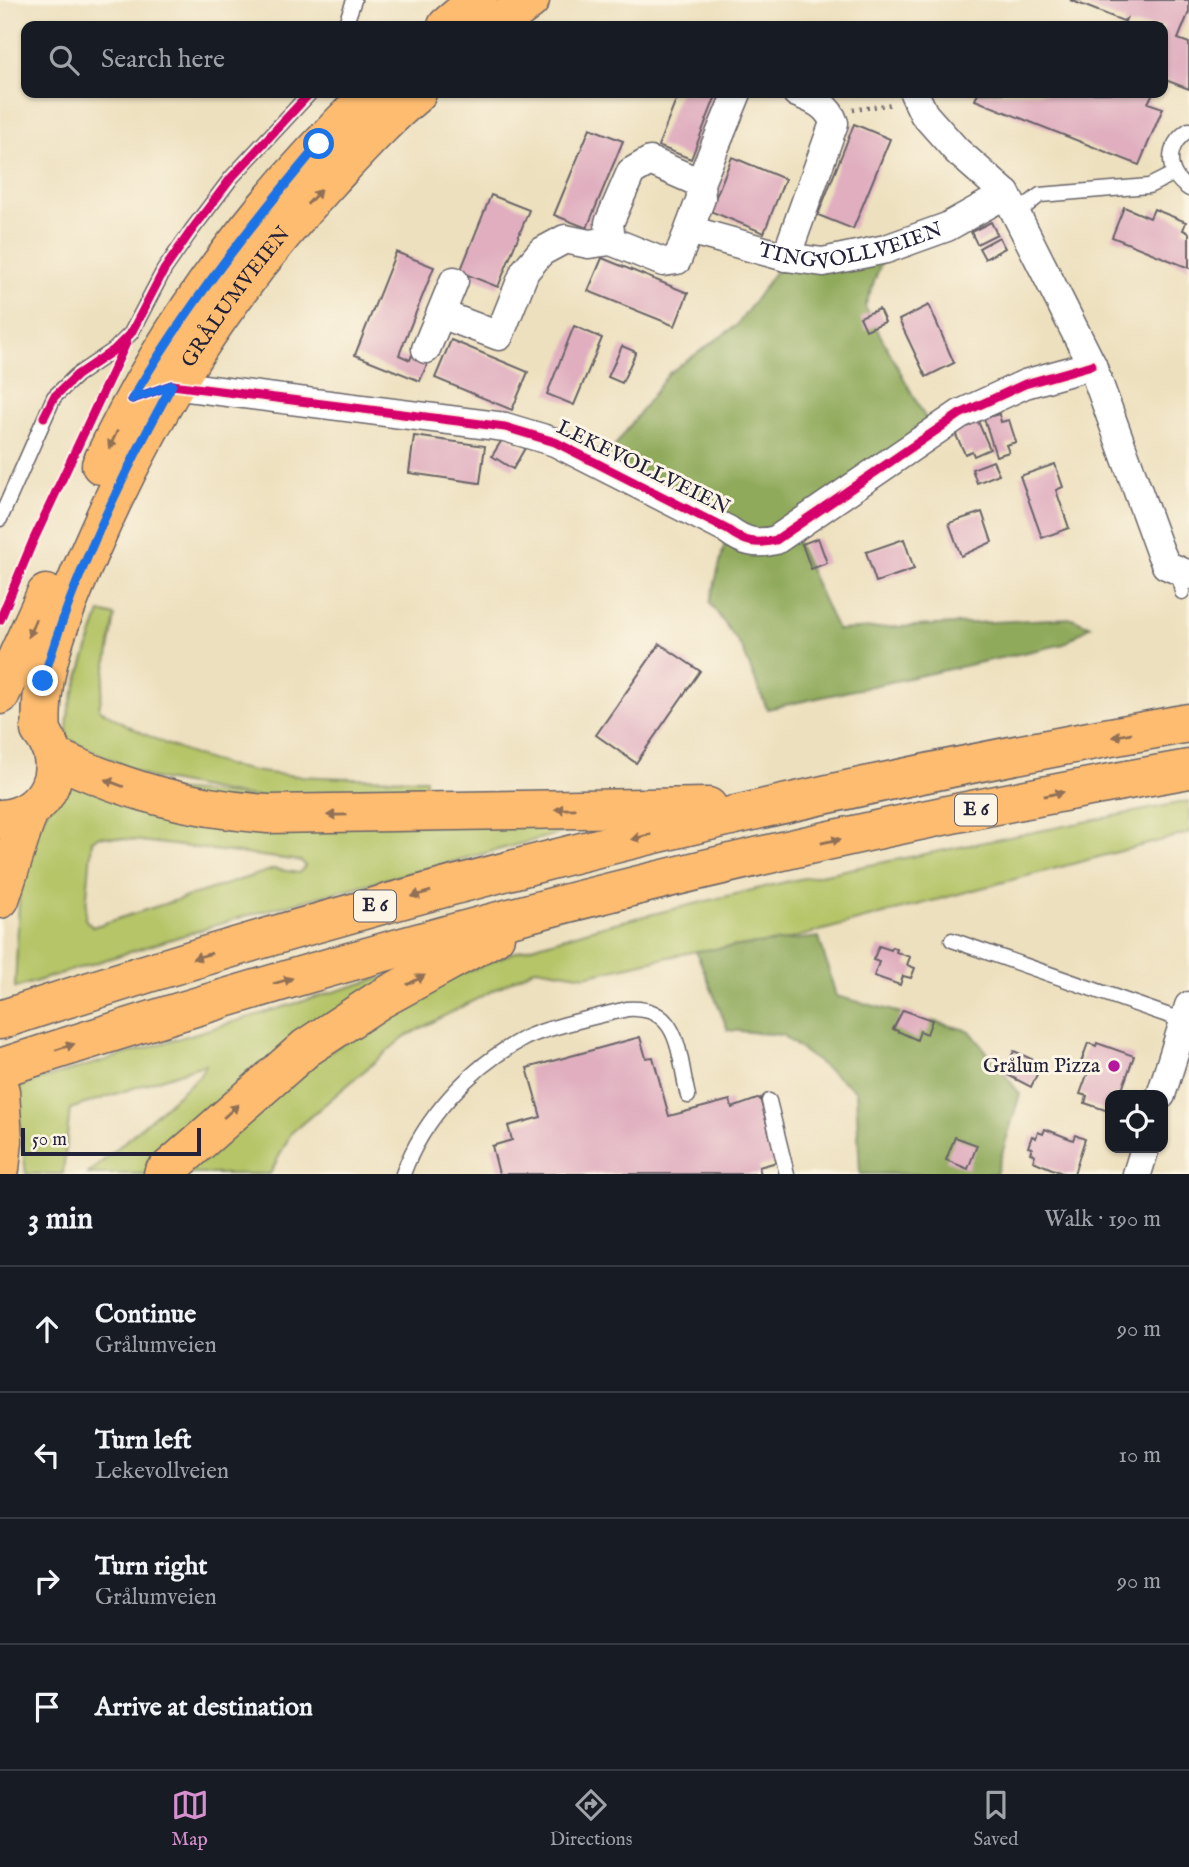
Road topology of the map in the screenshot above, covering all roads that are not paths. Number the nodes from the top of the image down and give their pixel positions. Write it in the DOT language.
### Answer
graph roads {
  1 [pos="354,0"];
  2 [pos="530,0"];
  3 [pos="489,12"];
  4 [pos="347,21"];
  5 [pos="462,21"];
  6 [pos="305,98"];
  7 [pos="367,98"];
  8 [pos="412,98"];
  9 [pos="735,98"];
  10 [pos="807,98"];
  11 [pos="917,98"];
  12 [pos="1189,130"];
  13 [pos="1173,174"];
  14 [pos="700,183"];
  15 [pos="1189,189"];
  16 [pos="1011,204"];
  17 [pos="690,230"];
  18 [pos="611,240"];
  19 [pos="786,257"];
  20 [pos="454,281"];
  21 [pos="441,314"];
  22 [pos="426,349"];
  23 [pos="1092,365"];
  24 [pos="172,385"];
  25 [pos="132,399"];
  26 [pos="0,520"];
  27 [pos="1183,579"];
  28 [pos="0,695"];
  29 [pos="0,715"];
  30 [pos="1189,723"];
  31 [pos="48,744"];
  32 [pos="1189,769"];
  33 [pos="755,809"];
  34 [pos="14,816"];
  35 [pos="0,899"];
  36 [pos="546,908"];
  37 [pos="952,940"];
  38 [pos="0,1020"];
  39 [pos="1185,1027"];
  40 [pos="0,1068"];
  41 [pos="1163,1090"];
  42 [pos="0,1091"];
  43 [pos="688,1096"];
  44 [pos="769,1101"];
  45 [pos="1143,1153"];
  46 [pos="5,1162"];
  47 [pos="163,1174"];
  48 [pos="402,1174"];
  49 [pos="787,1174"];
  50 [pos="1137,1174"];
  1 -- 4 [label="lane"];
  2 -- 3 [label="main road"];
  3 -- 5 [label="main road"];
  6 -- 26 [label="lane"];
  7 -- 25 [label="main road, GRÅLUMVEIEN"];
  24 -- 8 [label="main road, GRÅLUMVEIEN, one-way"];
  9 -- 14 [label="street"];
  10 -- 19 [label="street"];
  11 -- 16 [label="street"];
  12 -- 13 [label="lane"];
  13 -- 15 [label="lane"];
  13 -- 16 [label="lane"];
  14 -- 17 [label="street"];
  14 -- 18 [label="street"];
  16 -- 19 [label="street, TINGVOLLVEIEN"];
  16 -- 23 [label="street"];
  17 -- 18 [label="street"];
  17 -- 19 [label="street, TINGVOLLVEIEN"];
  18 -- 21 [label="street"];
  20 -- 21 [label="street"];
  21 -- 22 [label="street"];
  23 -- 24 [label="street, LEKEVOLLVEIEN"];
  23 -- 27 [label="street"];
  24 -- 25 [label="street, LEKEVOLLVEIEN"];
  24 -- 31 [label="main road, GRÅLUMVEIEN"];
  25 -- 28 [label="main road, GRÅLUMVEIEN, one-way"];
  29 -- 31 [label="main road"];
  30 -- 33 [label="main road, E 6, one-way"];
  33 -- 31 [label="main road, E 6, one-way"];
  31 -- 34 [label="main road, GRÅLUMVEIEN"];
  36 -- 32 [label="main road, E 6, one-way"];
  33 -- 38 [label="main road, E 6, one-way"];
  34 -- 35 [label="main road"];
  40 -- 36 [label="main road, E 6, one-way"];
  47 -- 36 [label="main road, E 6, one-way"];
  37 -- 39 [label="lane"];
  39 -- 41 [label="street"];
  42 -- 46 [label="main road"];
  43 -- 48 [label="lane"];
  44 -- 49 [label="lane"];
  45 -- 50 [label="street"];
}
